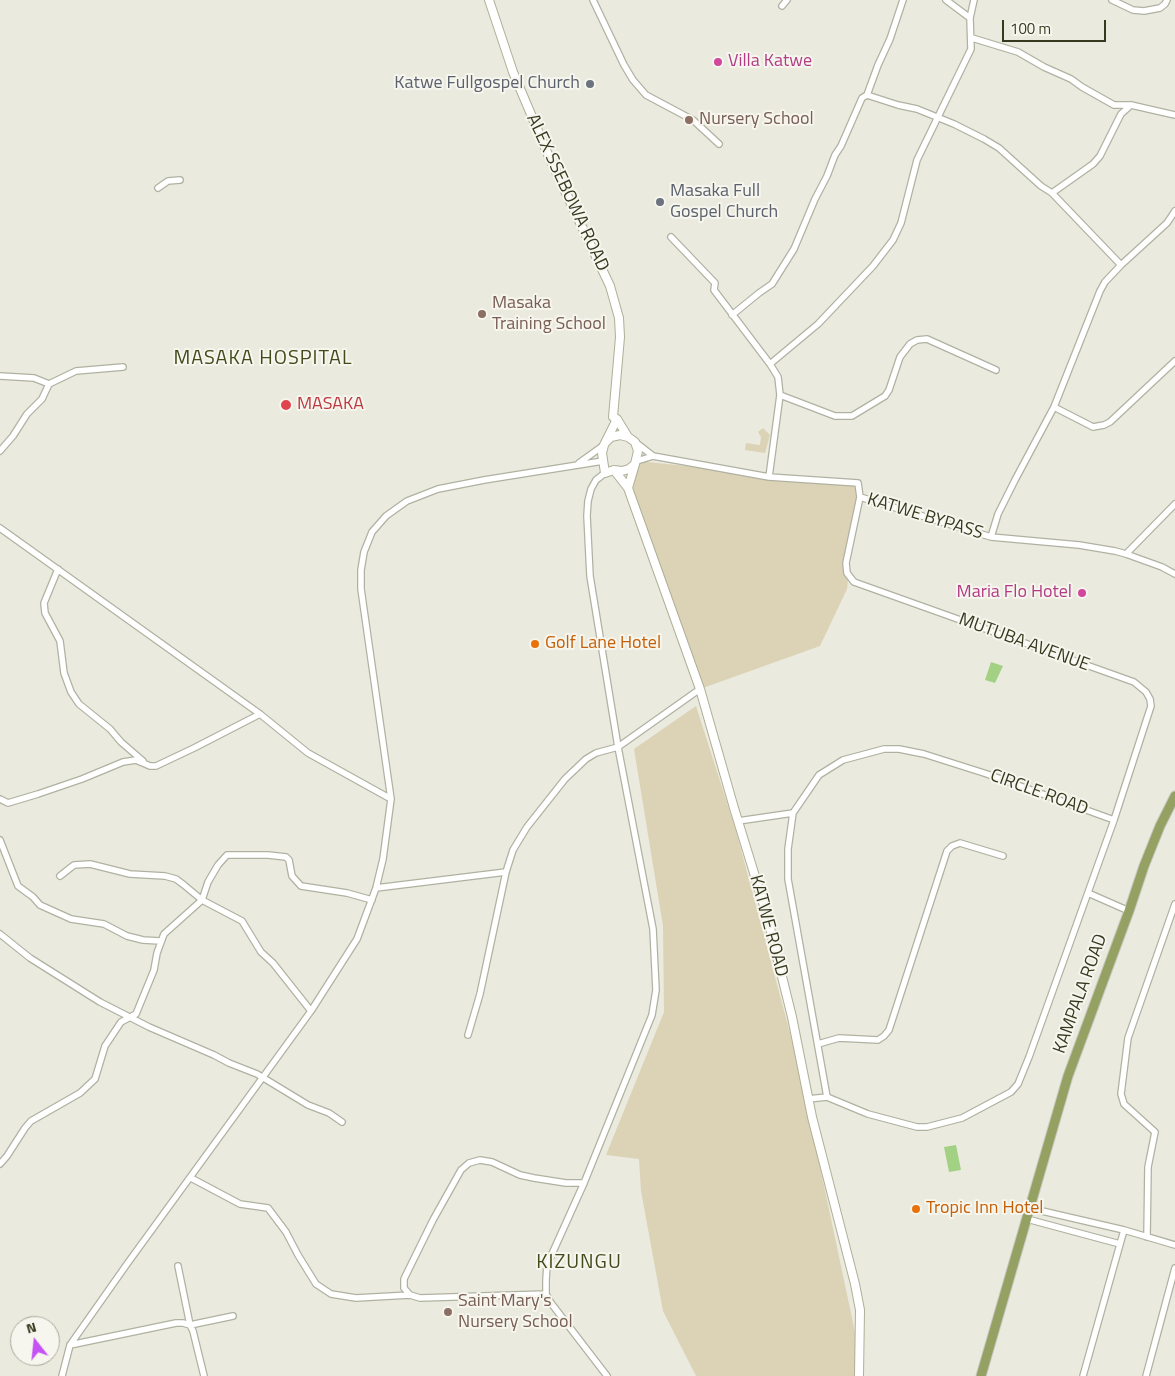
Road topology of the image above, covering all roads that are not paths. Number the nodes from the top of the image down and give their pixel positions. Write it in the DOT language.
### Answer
graph roads {
  1 [pos="489,0"];
  2 [pos="593,0"];
  3 [pos="787,0"];
  4 [pos="903,0"];
  5 [pos="946,0"];
  6 [pos="974,0"];
  7 [pos="1112,0"];
  8 [pos="1167,0"];
  9 [pos="782,6"];
  10 [pos="970,18"];
  11 [pos="972,38"];
  12 [pos="867,95"];
  13 [pos="1114,105"];
  14 [pos="1131,105"];
  15 [pos="1120,114"];
  16 [pos="1175,115"];
  17 [pos="937,116"];
  18 [pos="948,121"];
  19 [pos="933,127"];
  20 [pos="719,144"];
  21 [pos="180,180"];
  22 [pos="158,188"];
  23 [pos="1052,193"];
  24 [pos="1175,211"];
  25 [pos="671,238"];
  26 [pos="1121,265"];
  27 [pos="732,315"];
  28 [pos="1175,361"];
  29 [pos="770,364"];
  30 [pos="123,367"];
  31 [pos="996,370"];
  32 [pos="0,376"];
  33 [pos="49,384"];
  34 [pos="780,395"];
  35 [pos="1054,407"];
  36 [pos="617,419"];
  37 [pos="631,439"];
  38 [pos="604,444"];
  39 [pos="0,451"];
  40 [pos="653,456"];
  41 [pos="603,461"];
  42 [pos="636,462"];
  43 [pos="578,464"];
  44 [pos="614,470"];
  45 [pos="605,472"];
  46 [pos="769,477"];
  47 [pos="628,488"];
  48 [pos="860,498"];
  49 [pos="1175,504"];
  50 [pos="0,528"];
  51 [pos="991,538"];
  52 [pos="1126,554"];
  53 [pos="58,569"];
  54 [pos="1175,574"];
  55 [pos="700,689"];
  56 [pos="260,714"];
  57 [pos="618,747"];
  58 [pos="147,764"];
  59 [pos="1175,796"];
  60 [pos="0,799"];
  61 [pos="391,799"];
  62 [pos="793,813"];
  63 [pos="1114,820"];
  64 [pos="738,821"];
  65 [pos="0,840"];
  66 [pos="1003,856"];
  67 [pos="506,872"];
  68 [pos="60,876"];
  69 [pos="376,888"];
  70 [pos="192,893"];
  71 [pos="1088,893"];
  72 [pos="202,900"];
  73 [pos="372,900"];
  74 [pos="1175,904"];
  75 [pos="194,906"];
  76 [pos="1129,911"];
  77 [pos="0,934"];
  78 [pos="160,940"];
  79 [pos="311,1011"];
  80 [pos="130,1018"];
  81 [pos="468,1035"];
  82 [pos="818,1044"];
  83 [pos="262,1077"];
  84 [pos="827,1097"];
  85 [pos="808,1098"];
  86 [pos="342,1122"];
  87 [pos="0,1164"];
  88 [pos="191,1178"];
  89 [pos="584,1183"];
  90 [pos="1029,1208"];
  91 [pos="1027,1219"];
  92 [pos="1124,1230"];
  93 [pos="1147,1237"];
  94 [pos="1120,1244"];
  95 [pos="1175,1245"];
  96 [pos="178,1266"];
  97 [pos="1175,1268"];
  98 [pos="546,1294"];
  99 [pos="410,1295"];
  100 [pos="233,1316"];
  101 [pos="190,1325"];
  102 [pos="70,1345"];
  103 [pos="62,1376"];
  104 [pos="204,1376"];
  105 [pos="607,1376"];
  106 [pos="859,1376"];
  107 [pos="981,1376"];
  108 [pos="1083,1376"];
  109 [pos="1146,1376"];
  1 -- 36 [label="street, ALEX SSEBOWA ROAD"];
  2 -- 20 [label="street"];
  3 -- 9 [label="street"];
  4 -- 12 [label="street"];
  5 -- 10 [label="street"];
  6 -- 10 [label="street"];
  7 -- 8 [label="street"];
  10 -- 11 [label="street"];
  11 -- 13 [label="street"];
  11 -- 17 [label="street"];
  12 -- 17 [label="street"];
  12 -- 27 [label="street"];
  13 -- 14 [label="street"];
  13 -- 15 [label="street"];
  14 -- 15 [label="street"];
  14 -- 16 [label="street"];
  15 -- 23 [label="street"];
  17 -- 18 [label="street"];
  17 -- 19 [label="street"];
  18 -- 19 [label="street"];
  18 -- 23 [label="street"];
  19 -- 29 [label="street"];
  21 -- 22 [label="street"];
  23 -- 26 [label="street"];
  24 -- 26 [label="street"];
  25 -- 27 [label="street"];
  26 -- 35 [label="street"];
  27 -- 29 [label="street"];
  28 -- 35 [label="street"];
  29 -- 34 [label="street"];
  30 -- 33 [label="street"];
  31 -- 34 [label="street"];
  32 -- 33 [label="street"];
  33 -- 39 [label="street"];
  34 -- 46 [label="street"];
  35 -- 51 [label="street"];
  36 -- 37 [label="street"];
  36 -- 38 [label="street"];
  37 -- 38 [label="street"];
  37 -- 40 [label="street, KATWE BYPASS"];
  37 -- 42 [label="street"];
  38 -- 41 [label="street"];
  38 -- 43 [label="street"];
  40 -- 42 [label="street, KATWE BYPASS"];
  40 -- 46 [label="street, KATWE BYPASS"];
  41 -- 43 [label="street"];
  41 -- 45 [label="street"];
  42 -- 44 [label="street"];
  42 -- 47 [label="street"];
  43 -- 61 [label="street"];
  44 -- 45 [label="street"];
  44 -- 47 [label="street, KATWE ROAD"];
  45 -- 57 [label="street"];
  46 -- 48 [label="street, KATWE BYPASS"];
  47 -- 55 [label="street, KATWE ROAD"];
  48 -- 51 [label="street, KATWE BYPASS"];
  48 -- 63 [label="street, MUTUBA AVENUE"];
  49 -- 52 [label="street"];
  50 -- 53 [label="street"];
  51 -- 52 [label="street, KATWE BYPASS"];
  52 -- 54 [label="street, KATWE BYPASS"];
  53 -- 56 [label="street"];
  53 -- 58 [label="street"];
  55 -- 57 [label="street"];
  55 -- 64 [label="street, KATWE ROAD"];
  56 -- 58 [label="street"];
  56 -- 61 [label="street"];
  57 -- 67 [label="street"];
  57 -- 89 [label="street"];
  58 -- 60 [label="street"];
  59 -- 76 [label="main road, KAMPALA ROAD"];
  61 -- 69 [label="street"];
  62 -- 63 [label="street, CIRCLE ROAD"];
  62 -- 64 [label="street"];
  62 -- 82 [label="street, CIRCLE ROAD"];
  63 -- 71 [label="street"];
  64 -- 85 [label="street, KATWE ROAD"];
  65 -- 78 [label="street"];
  66 -- 82 [label="street"];
  67 -- 69 [label="street"];
  67 -- 81 [label="street"];
  68 -- 70 [label="street"];
  69 -- 73 [label="street"];
  70 -- 72 [label="street"];
  70 -- 75 [label="street"];
  71 -- 76 [label="street"];
  71 -- 84 [label="street"];
  72 -- 73 [label="street"];
  72 -- 75 [label="street"];
  72 -- 79 [label="street"];
  73 -- 79 [label="street"];
  74 -- 93 [label="street"];
  75 -- 78 [label="street"];
  76 -- 90 [label="main road, KAMPALA ROAD"];
  77 -- 80 [label="street"];
  78 -- 80 [label="street"];
  79 -- 83 [label="street"];
  80 -- 83 [label="street"];
  80 -- 87 [label="street"];
  82 -- 84 [label="street, CIRCLE ROAD"];
  83 -- 86 [label="street"];
  83 -- 88 [label="street"];
  84 -- 85 [label="street"];
  85 -- 106 [label="street, KATWE ROAD"];
  88 -- 99 [label="street"];
  88 -- 102 [label="street"];
  89 -- 98 [label="street"];
  89 -- 99 [label="street"];
  90 -- 91 [label="main road, KAMPALA ROAD"];
  90 -- 92 [label="street"];
  91 -- 94 [label="street"];
  91 -- 107 [label="main road, KAMPALA ROAD"];
  92 -- 93 [label="street"];
  92 -- 94 [label="street"];
  93 -- 95 [label="street"];
  94 -- 108 [label="street"];
  96 -- 101 [label="street"];
  97 -- 109 [label="street"];
  98 -- 99 [label="street"];
  98 -- 105 [label="street"];
  100 -- 101 [label="street"];
  101 -- 102 [label="street"];
  101 -- 104 [label="street"];
  102 -- 103 [label="street"];
}
